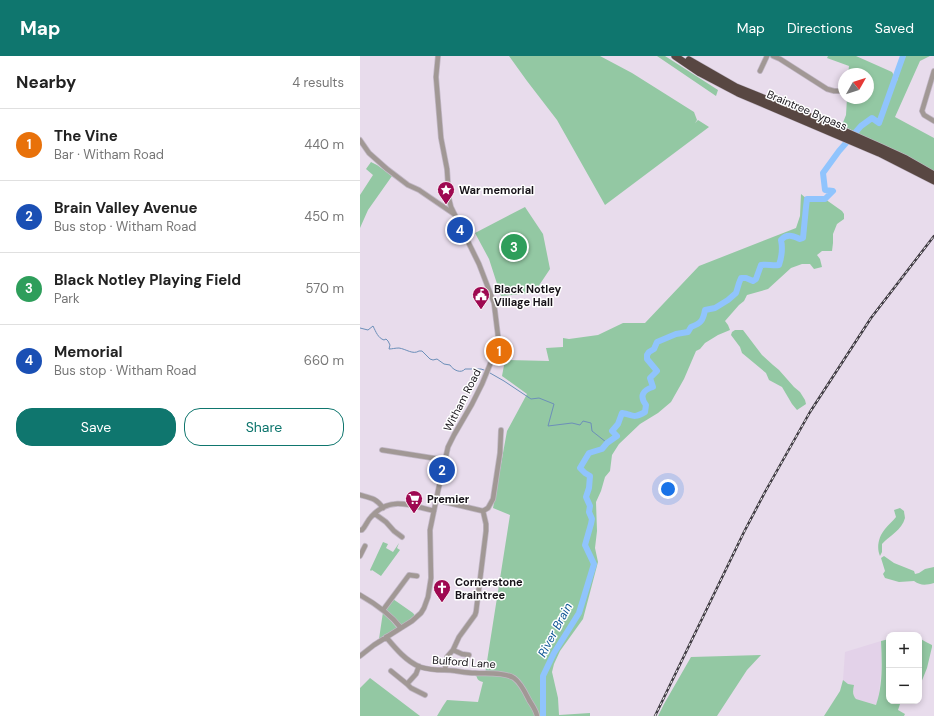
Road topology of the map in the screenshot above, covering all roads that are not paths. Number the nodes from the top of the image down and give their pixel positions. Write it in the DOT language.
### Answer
graph roads {
  1 [pos="438,56"];
  2 [pos="675,56"];
  3 [pos="684,56"];
  4 [pos="767,56"];
  5 [pos="773,56"];
  6 [pos="760,71"];
  7 [pos="934,71"];
  8 [pos="838,91"];
  9 [pos="934,121"];
  10 [pos="837,131"];
  11 [pos="360,140"];
  12 [pos="860,142"];
  13 [pos="934,175"];
  14 [pos="934,181"];
  15 [pos="449,199"];
  16 [pos="437,202"];
  17 [pos="454,214"];
  18 [pos="501,430"];
  19 [pos="382,450"];
  20 [pos="445,460"];
  21 [pos="360,495"];
  22 [pos="436,500"];
  23 [pos="383,508"];
  24 [pos="434,510"];
  25 [pos="483,511"];
  26 [pos="375,514"];
  27 [pos="360,530"];
  28 [pos="402,537"];
  29 [pos="365,546"];
  30 [pos="360,556"];
  31 [pos="417,576"];
  32 [pos="360,595"];
  33 [pos="383,610"];
  34 [pos="401,628"];
  35 [pos="386,637"];
  36 [pos="453,650"];
  37 [pos="469,655"];
  38 [pos="360,656"];
  39 [pos="419,666"];
  40 [pos="444,670"];
  41 [pos="391,671"];
  42 [pos="407,684"];
  43 [pos="425,695"];
  44 [pos="537,716"];
  1 -- 15 [label="street, Witham Road"];
  2 -- 10 [label="highway, Braintree Bypass"];
  3 -- 10 [label="highway, Braintree Bypass"];
  4 -- 6 [label="street"];
  5 -- 8 [label="street"];
  7 -- 9 [label="street"];
  10 -- 12 [label="highway, Braintree Bypass"];
  11 -- 16 [label="street"];
  12 -- 13 [label="highway, Braintree Bypass"];
  12 -- 14 [label="highway, Braintree Bypass"];
  15 -- 16 [label="street"];
  15 -- 17 [label="street, Witham Road"];
  16 -- 17 [label="street"];
  17 -- 20 [label="street, Witham Road"];
  18 -- 25 [label="street"];
  19 -- 20 [label="street"];
  20 -- 22 [label="street, Witham Road"];
  21 -- 23 [label="street"];
  22 -- 24 [label="street, Witham Road"];
  22 -- 25 [label="street"];
  23 -- 24 [label="street"];
  23 -- 26 [label="street"];
  24 -- 34 [label="street, Witham Road"];
  25 -- 36 [label="street"];
  26 -- 27 [label="street"];
  26 -- 28 [label="street"];
  29 -- 30 [label="street"];
  31 -- 33 [label="street"];
  32 -- 33 [label="street"];
  33 -- 34 [label="street"];
  34 -- 35 [label="street, Witham Road"];
  35 -- 38 [label="street, Witham Road"];
  35 -- 39 [label="street, Bulford Lane"];
  36 -- 37 [label="street"];
  36 -- 40 [label="street"];
  39 -- 40 [label="street, Bulford Lane"];
  39 -- 42 [label="street"];
  40 -- 44 [label="street, Bulford Lane"];
  41 -- 42 [label="street"];
  42 -- 43 [label="street"];
}
